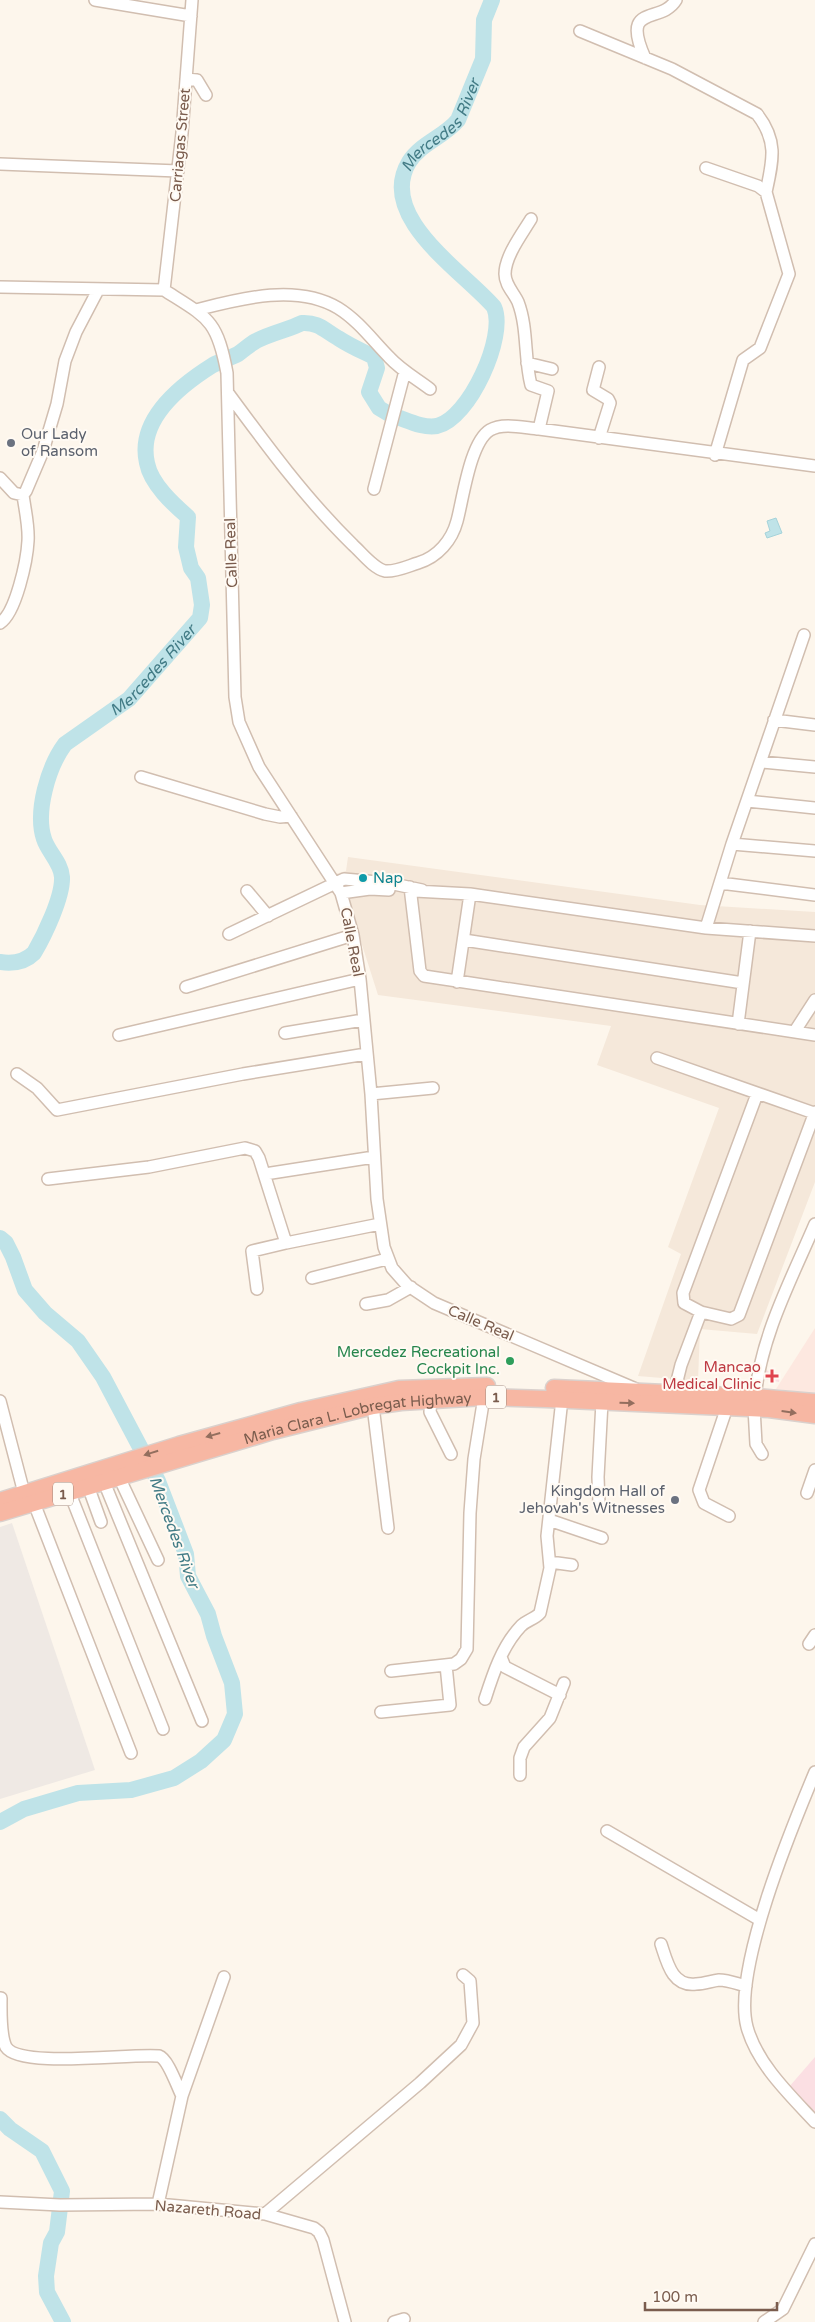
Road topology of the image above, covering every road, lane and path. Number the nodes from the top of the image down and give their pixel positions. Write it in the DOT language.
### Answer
graph roads {
  1 [pos="95,0"];
  2 [pos="192,0"];
  3 [pos="676,0"];
  4 [pos="191,16"];
  5 [pos="580,31"];
  6 [pos="645,58"];
  7 [pos="186,79"];
  8 [pos="206,95"];
  9 [pos="0,164"];
  10 [pos="706,168"];
  11 [pos="178,171"];
  12 [pos="766,192"];
  13 [pos="531,219"];
  14 [pos="0,286"];
  15 [pos="98,290"];
  16 [pos="164,290"];
  17 [pos="196,310"];
  18 [pos="527,363"];
  19 [pos="599,367"];
  20 [pos="552,369"];
  21 [pos="405,370"];
  22 [pos="430,389"];
  23 [pos="228,393"];
  24 [pos="539,430"];
  25 [pos="599,438"];
  26 [pos="715,455"];
  27 [pos="815,466"];
  28 [pos="0,478"];
  29 [pos="374,489"];
  30 [pos="23,495"];
  31 [pos="0,623"];
  32 [pos="804,635"];
  33 [pos="774,720"];
  34 [pos="815,725"];
  35 [pos="761,762"];
  36 [pos="815,767"];
  37 [pos="142,776"];
  38 [pos="747,801"];
  39 [pos="815,808"];
  40 [pos="291,816"];
  41 [pos="732,844"];
  42 [pos="815,850"];
  43 [pos="336,882"];
  44 [pos="369,884"];
  45 [pos="720,884"];
  46 [pos="414,890"];
  47 [pos="247,891"];
  48 [pos="342,893"];
  49 [pos="470,894"];
  50 [pos="815,895"];
  51 [pos="268,916"];
  52 [pos="706,928"];
  53 [pos="750,931"];
  54 [pos="814,933"];
  55 [pos="229,934"];
  56 [pos="353,935"];
  57 [pos="464,940"];
  58 [pos="360,979"];
  59 [pos="457,982"];
  60 [pos="743,983"];
  61 [pos="186,987"];
  62 [pos="815,1000"];
  63 [pos="363,1020"];
  64 [pos="738,1024"];
  65 [pos="795,1031"];
  66 [pos="285,1033"];
  67 [pos="119,1035"];
  68 [pos="815,1035"];
  69 [pos="366,1054"];
  70 [pos="657,1058"];
  71 [pos="17,1074"];
  72 [pos="433,1088"];
  73 [pos="371,1094"];
  74 [pos="757,1094"];
  75 [pos="815,1112"];
  76 [pos="374,1157"];
  77 [pos="266,1174"];
  78 [pos="48,1179"];
  79 [pos="380,1224"];
  80 [pos="815,1224"];
  81 [pos="286,1243"];
  82 [pos="388,1259"];
  83 [pos="312,1278"];
  84 [pos="410,1287"];
  85 [pos="257,1289"];
  86 [pos="366,1304"];
  87 [pos="701,1312"];
  88 [pos="639,1391"];
  89 [pos="674,1393"];
  90 [pos="484,1397"];
  91 [pos="431,1399"];
  92 [pos="562,1400"];
  93 [pos="0,1401"];
  94 [pos="602,1402"];
  95 [pos="815,1402"];
  96 [pos="754,1403"];
  97 [pos="655,1404"];
  98 [pos="373,1406"];
  99 [pos="728,1407"];
  100 [pos="815,1415"];
  101 [pos="181,1451"];
  102 [pos="451,1454"];
  103 [pos="762,1454"];
  104 [pos="815,1470"];
  105 [pos="112,1476"];
  106 [pos="66,1486"];
  107 [pos="807,1493"];
  108 [pos="29,1498"];
  109 [pos="0,1500"];
  110 [pos="599,1504"];
  111 [pos="0,1513"];
  112 [pos="729,1516"];
  113 [pos="549,1520"];
  114 [pos="102,1522"];
  115 [pos="388,1528"];
  116 [pos="602,1538"];
  117 [pos="158,1560"];
  118 [pos="550,1562"];
  119 [pos="572,1565"];
  120 [pos="501,1657"];
  121 [pos="446,1665"];
  122 [pos="391,1671"];
  123 [pos="564,1683"];
  124 [pos="560,1695"];
  125 [pos="485,1699"];
  126 [pos="381,1712"];
  127 [pos="202,1721"];
  128 [pos="163,1729"];
  129 [pos="130,1753"];
  130 [pos="815,1772"];
  131 [pos="520,1775"];
  132 [pos="607,1831"];
  133 [pos="760,1920"];
  134 [pos="661,1944"];
  135 [pos="462,1975"];
  136 [pos="224,1977"];
  137 [pos="746,1986"];
  138 [pos="1,1998"];
  139 [pos="182,2096"];
  140 [pos="815,2122"];
  141 [pos="0,2202"];
  142 [pos="158,2204"];
  143 [pos="265,2214"];
  144 [pos="815,2244"];
  145 [pos="783,2310"];
  146 [pos="345,2322"];
  147 [pos="764,2322"];
  148 [pos="780,2322"];
  1 -- 4 [label="street"];
  2 -- 4 [label="street, Carriagas Street"];
  3 -- 6 [label="street"];
  4 -- 7 [label="street, Carriagas Street"];
  5 -- 6 [label="street"];
  6 -- 12 [label="street"];
  7 -- 8 [label="street"];
  7 -- 11 [label="street, Carriagas Street"];
  9 -- 11 [label="street"];
  10 -- 12 [label="street"];
  11 -- 16 [label="street, Carriagas Street"];
  12 -- 26 [label="street"];
  13 -- 18 [label="street"];
  14 -- 15 [label="street"];
  15 -- 16 [label="street"];
  15 -- 30 [label="street"];
  16 -- 17 [label="street, Calle Real"];
  17 -- 21 [label="street"];
  17 -- 23 [label="street, Calle Real"];
  18 -- 20 [label="street"];
  18 -- 24 [label="street"];
  19 -- 25 [label="street"];
  21 -- 22 [label="street"];
  21 -- 29 [label="street"];
  23 -- 24 [label="street"];
  23 -- 40 [label="street, Calle Real"];
  24 -- 25 [label="street"];
  25 -- 26 [label="street"];
  26 -- 27 [label="street"];
  28 -- 30 [label="street"];
  30 -- 31 [label="street"];
  32 -- 33 [label="street"];
  33 -- 34 [label="street"];
  33 -- 35 [label="street"];
  35 -- 36 [label="street"];
  35 -- 38 [label="street"];
  37 -- 40 [label="street"];
  38 -- 39 [label="street"];
  38 -- 41 [label="street"];
  40 -- 43 [label="street, Calle Real"];
  41 -- 42 [label="street"];
  41 -- 45 [label="street"];
  43 -- 44 [label="street"];
  43 -- 48 [label="street, Calle Real"];
  43 -- 51 [label="street"];
  44 -- 46 [label="street"];
  44 -- 48 [label="street"];
  45 -- 50 [label="street"];
  45 -- 52 [label="street"];
  46 -- 49 [label="street"];
  46 -- 59 [label="street"];
  47 -- 51 [label="street"];
  48 -- 56 [label="street, Calle Real"];
  49 -- 52 [label="street"];
  49 -- 57 [label="street"];
  51 -- 55 [label="street"];
  52 -- 53 [label="street"];
  53 -- 54 [label="street"];
  53 -- 60 [label="street"];
  56 -- 58 [label="street, Calle Real"];
  56 -- 61 [label="street"];
  57 -- 59 [label="street"];
  57 -- 60 [label="street"];
  58 -- 63 [label="street, Calle Real"];
  58 -- 67 [label="street"];
  59 -- 64 [label="street"];
  60 -- 64 [label="street"];
  62 -- 65 [label="street"];
  63 -- 66 [label="street"];
  63 -- 69 [label="street, Calle Real"];
  64 -- 65 [label="street"];
  65 -- 68 [label="street"];
  69 -- 71 [label="street"];
  69 -- 73 [label="street, Calle Real"];
  70 -- 74 [label="street"];
  72 -- 73 [label="street"];
  73 -- 76 [label="street, Calle Real"];
  74 -- 75 [label="street"];
  74 -- 87 [label="street"];
  75 -- 87 [label="street"];
  76 -- 77 [label="street"];
  76 -- 79 [label="street, Calle Real"];
  77 -- 78 [label="street"];
  77 -- 81 [label="street"];
  79 -- 81 [label="street"];
  79 -- 82 [label="street, Calle Real"];
  80 -- 96 [label="street"];
  81 -- 85 [label="street"];
  82 -- 83 [label="street"];
  82 -- 84 [label="street, Calle Real"];
  84 -- 86 [label="street"];
  84 -- 88 [label="street, Calle Real"];
  87 -- 89 [label="street"];
  88 -- 89 [label="highway, Maria Clara L. Lobregat Highway / 1"];
  88 -- 97 [label="street, Calle Real"];
  88 -- 101 [label="highway, Maria Clara L. Lobregat Highway / 1, one-way"];
  89 -- 96 [label="highway, Maria Clara L. Lobregat Highway / 1"];
  90 -- 91 [label="highway, Maria Clara L. Lobregat Highway / 1"];
  90 -- 92 [label="highway, Maria Clara L. Lobregat Highway / 1"];
  90 -- 121 [label="street"];
  91 -- 98 [label="highway, Maria Clara L. Lobregat Highway / 1"];
  91 -- 102 [label="street"];
  92 -- 94 [label="highway, Maria Clara L. Lobregat Highway / 1"];
  92 -- 113 [label="street"];
  93 -- 108 [label="street"];
  94 -- 97 [label="highway, Maria Clara L. Lobregat Highway / 1, one-way"];
  94 -- 110 [label="street"];
  95 -- 96 [label="highway, Maria Clara L. Lobregat Highway / 1"];
  96 -- 99 [label="highway, Maria Clara L. Lobregat Highway / 1"];
  96 -- 100 [label="highway, Maria Clara L. Lobregat Highway / 1, one-way"];
  96 -- 103 [label="street"];
  97 -- 99 [label="highway, Maria Clara L. Lobregat Highway / 1"];
  98 -- 101 [label="highway, Maria Clara L. Lobregat Highway / 1"];
  98 -- 115 [label="street"];
  99 -- 112 [label="street"];
  101 -- 105 [label="highway, Maria Clara L. Lobregat Highway / 1"];
  104 -- 107 [label="street"];
  105 -- 106 [label="highway, Maria Clara L. Lobregat Highway / 1"];
  105 -- 106 [label="highway, Maria Clara L. Lobregat Highway / 1"];
  105 -- 114 [label="street"];
  105 -- 117 [label="street"];
  105 -- 127 [label="street"];
  106 -- 108 [label="highway, Maria Clara L. Lobregat Highway / 1"];
  106 -- 128 [label="street"];
  108 -- 109 [label="highway, Maria Clara L. Lobregat Highway / 1"];
  108 -- 111 [label="highway, Maria Clara L. Lobregat Highway / 1"];
  108 -- 129 [label="street"];
  113 -- 116 [label="street"];
  113 -- 118 [label="street"];
  118 -- 119 [label="street"];
  118 -- 120 [label="street"];
  120 -- 124 [label="street"];
  120 -- 125 [label="street"];
  121 -- 122 [label="street"];
  121 -- 126 [label="street"];
  123 -- 124 [label="street"];
  124 -- 131 [label="street"];
  130 -- 133 [label="street"];
  132 -- 133 [label="street"];
  133 -- 137 [label="street"];
  134 -- 137 [label="street"];
  135 -- 143 [label="street"];
  136 -- 139 [label="street"];
  137 -- 140 [label="street"];
  138 -- 139 [label="street"];
  139 -- 142 [label="street"];
  141 -- 142 [label="street, Nazareth Road"];
  142 -- 143 [label="street, Nazareth Road"];
  143 -- 146 [label="street, Nazareth Road"];
  144 -- 145 [label="street"];
  145 -- 147 [label="street"];
  145 -- 148 [label="street"];
}
